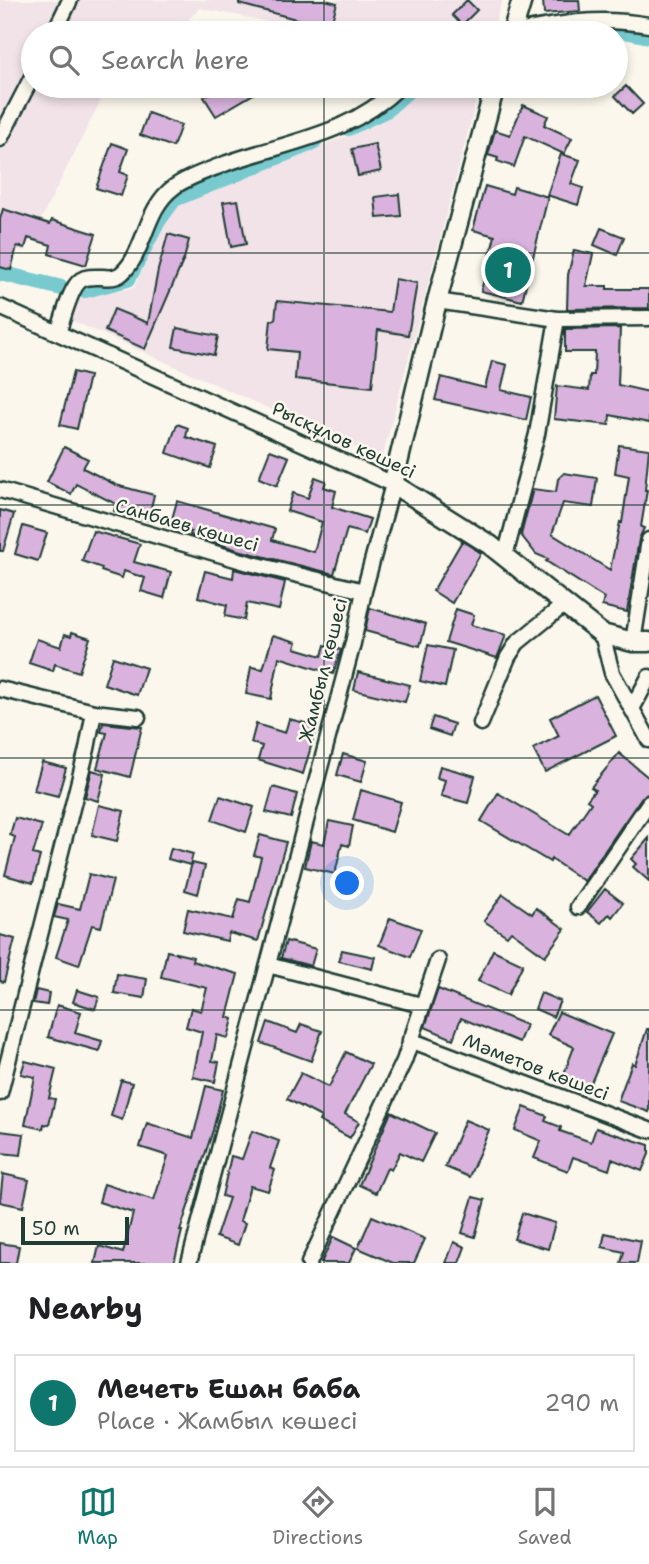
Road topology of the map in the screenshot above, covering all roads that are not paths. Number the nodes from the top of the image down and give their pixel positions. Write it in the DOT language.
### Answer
graph roads {
  1 [pos="70,0"];
  2 [pos="522,0"];
  3 [pos="60,21"];
  4 [pos="516,21"];
  5 [pos="585,21"];
  6 [pos="620,21"];
  7 [pos="628,22"];
  8 [pos="649,25"];
  9 [pos="21,98"];
  10 [pos="388,98"];
  11 [pos="491,98"];
  12 [pos="0,139"];
  13 [pos="437,301"];
  14 [pos="0,307"];
  15 [pos="557,318"];
  16 [pos="649,318"];
  17 [pos="58,332"];
  18 [pos="393,484"];
  19 [pos="0,490"];
  20 [pos="649,540"];
  21 [pos="505,556"];
  22 [pos="364,591"];
  23 [pos="565,604"];
  24 [pos="602,634"];
  25 [pos="641,642"];
  26 [pos="649,677"];
  27 [pos="0,689"];
  28 [pos="632,709"];
  29 [pos="94,712"];
  30 [pos="138,717"];
  31 [pos="481,723"];
  32 [pos="649,740"];
  33 [pos="649,803"];
  34 [pos="578,907"];
  35 [pos="438,960"];
  36 [pos="268,965"];
  37 [pos="421,1005"];
  38 [pos="410,1040"];
  39 [pos="0,1093"];
  40 [pos="649,1130"];
  41 [pos="188,1263"];
  42 [pos="309,1263"];
  1 -- 3 [label="street"];
  2 -- 4 [label="main road"];
  5 -- 6 [label="street"];
  7 -- 8 [label="street"];
  9 -- 12 [label="street"];
  10 -- 17 [label="street"];
  11 -- 13 [label="main road, Жамбыл көшесі"];
  13 -- 15 [label="street"];
  13 -- 18 [label="main road, Жамбыл көшесі"];
  14 -- 17 [label="street, Рысқұлов көшесі"];
  15 -- 16 [label="street"];
  15 -- 21 [label="street"];
  17 -- 18 [label="street, Рысқұлов көшесі"];
  18 -- 21 [label="main road, Рысқұлов көшесі"];
  18 -- 22 [label="street, Жамбыл көшесі"];
  19 -- 22 [label="street, Санбаев көшесі"];
  20 -- 25 [label="street"];
  21 -- 23 [label="main road, Рысқұлов көшесі"];
  22 -- 36 [label="street, Жамбыл көшесі"];
  23 -- 24 [label="main road, Рысқұлов көшесі"];
  23 -- 31 [label="street"];
  24 -- 25 [label="main road, Рысқұлов көшесі"];
  24 -- 28 [label="street"];
  26 -- 28 [label="street"];
  27 -- 29 [label="street"];
  28 -- 32 [label="street"];
  29 -- 30 [label="street"];
  29 -- 39 [label="street"];
  33 -- 34 [label="street"];
  35 -- 37 [label="street"];
  36 -- 37 [label="street"];
  36 -- 41 [label="street, Жамбыл көшесі"];
  37 -- 38 [label="street"];
  38 -- 40 [label="street, Мәметов көшесі"];
  38 -- 42 [label="street"];
}
